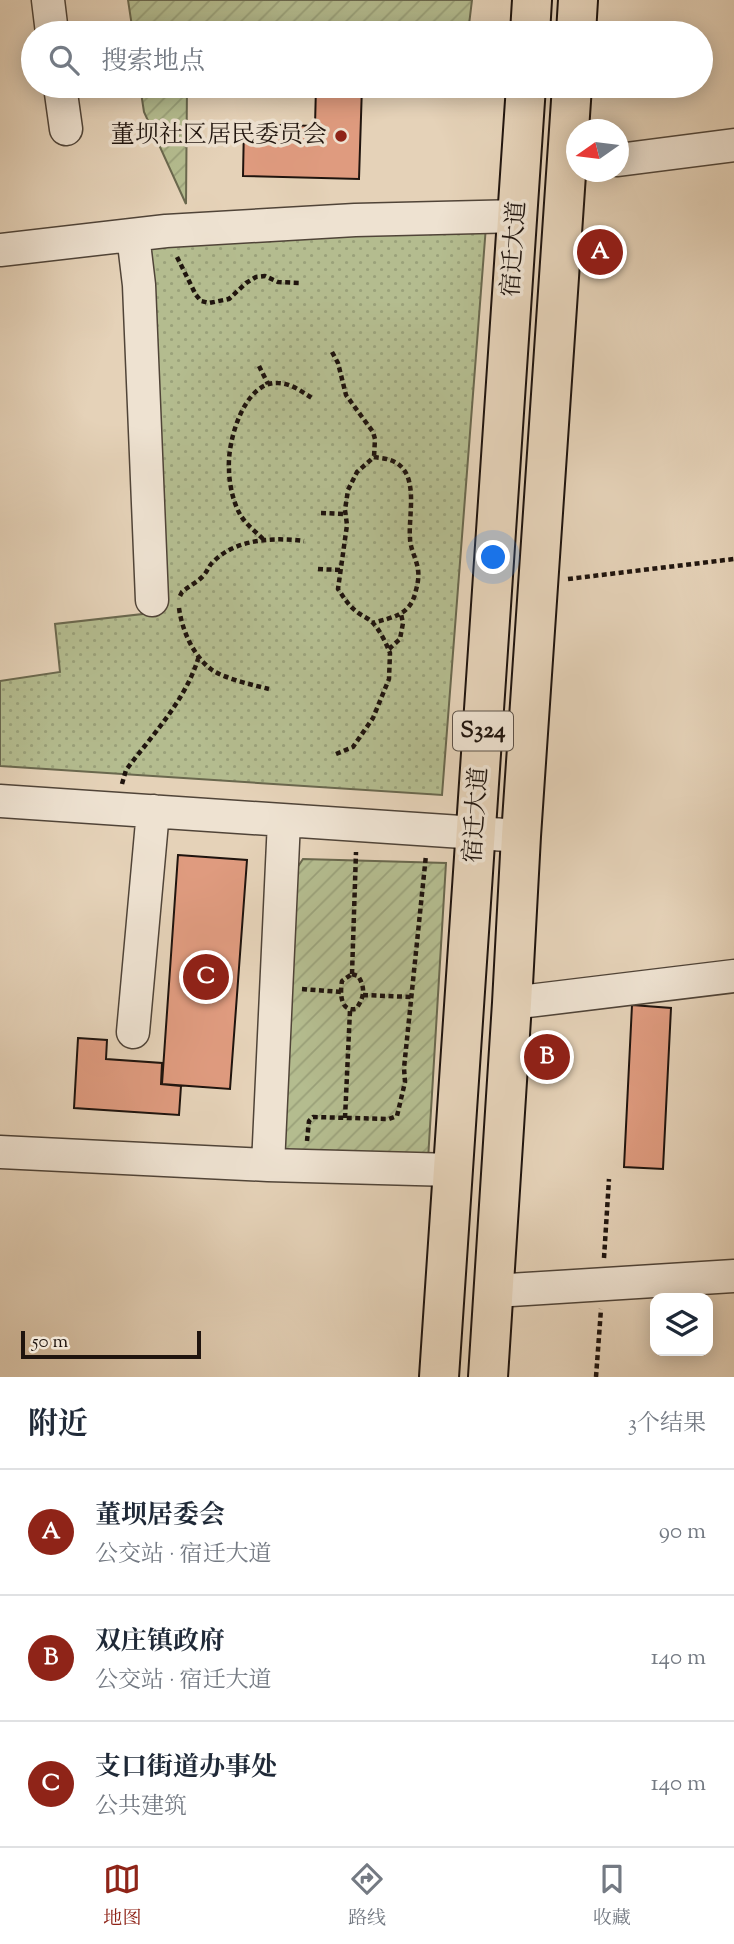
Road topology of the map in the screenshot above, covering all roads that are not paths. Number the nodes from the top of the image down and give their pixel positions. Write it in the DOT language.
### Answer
graph roads {
  1 [pos="48,0"];
  2 [pos="532,0"];
  3 [pos="578,0"];
  4 [pos="51,21"];
  5 [pos="531,21"];
  6 [pos="577,21"];
  7 [pos="62,98"];
  8 [pos="525,98"];
  9 [pos="572,98"];
  10 [pos="572,119"];
  11 [pos="66,130"];
  12 [pos="734,145"];
  13 [pos="629,159"];
  14 [pos="570,182"];
  15 [pos="517,216"];
  16 [pos="133,234"];
  17 [pos="0,250"];
  18 [pos="152,600"];
  19 [pos="0,801"];
  20 [pos="153,811"];
  21 [pos="284,821"];
  22 [pos="476,834"];
  23 [pos="521,836"];
  24 [pos="734,976"];
  25 [pos="512,1003"];
  26 [pos="133,1032"];
  27 [pos="0,1152"];
  28 [pos="268,1165"];
  29 [pos="453,1170"];
  30 [pos="734,1276"];
  31 [pos="494,1291"];
  32 [pos="439,1377"];
  33 [pos="488,1377"];
  1 -- 4 [label="street"];
  2 -- 5 [label="main road"];
  3 -- 6 [label="main road"];
  7 -- 11 [label="street"];
  8 -- 15 [label="main road, 宿迁大道 / S324"];
  9 -- 10 [label="main road, 宿迁大道 / S324"];
  12 -- 13 [label="street"];
  14 -- 23 [label="main road, 宿迁大道 / S324"];
  15 -- 16 [label="street"];
  15 -- 22 [label="main road, 宿迁大道 / S324"];
  16 -- 17 [label="street"];
  16 -- 18 [label="street"];
  19 -- 20 [label="street"];
  20 -- 21 [label="street"];
  20 -- 26 [label="street"];
  21 -- 22 [label="street"];
  21 -- 28 [label="street"];
  22 -- 23 [label="street"];
  22 -- 29 [label="main road, 宿迁大道 / S324"];
  23 -- 25 [label="main road, 宿迁大道 / S324"];
  24 -- 25 [label="street"];
  25 -- 31 [label="main road, 宿迁大道 / S324"];
  27 -- 28 [label="street"];
  28 -- 29 [label="street"];
  29 -- 32 [label="main road, 宿迁大道 / S324"];
  30 -- 31 [label="street"];
  31 -- 33 [label="main road, 宿迁大道 / S324"];
}
